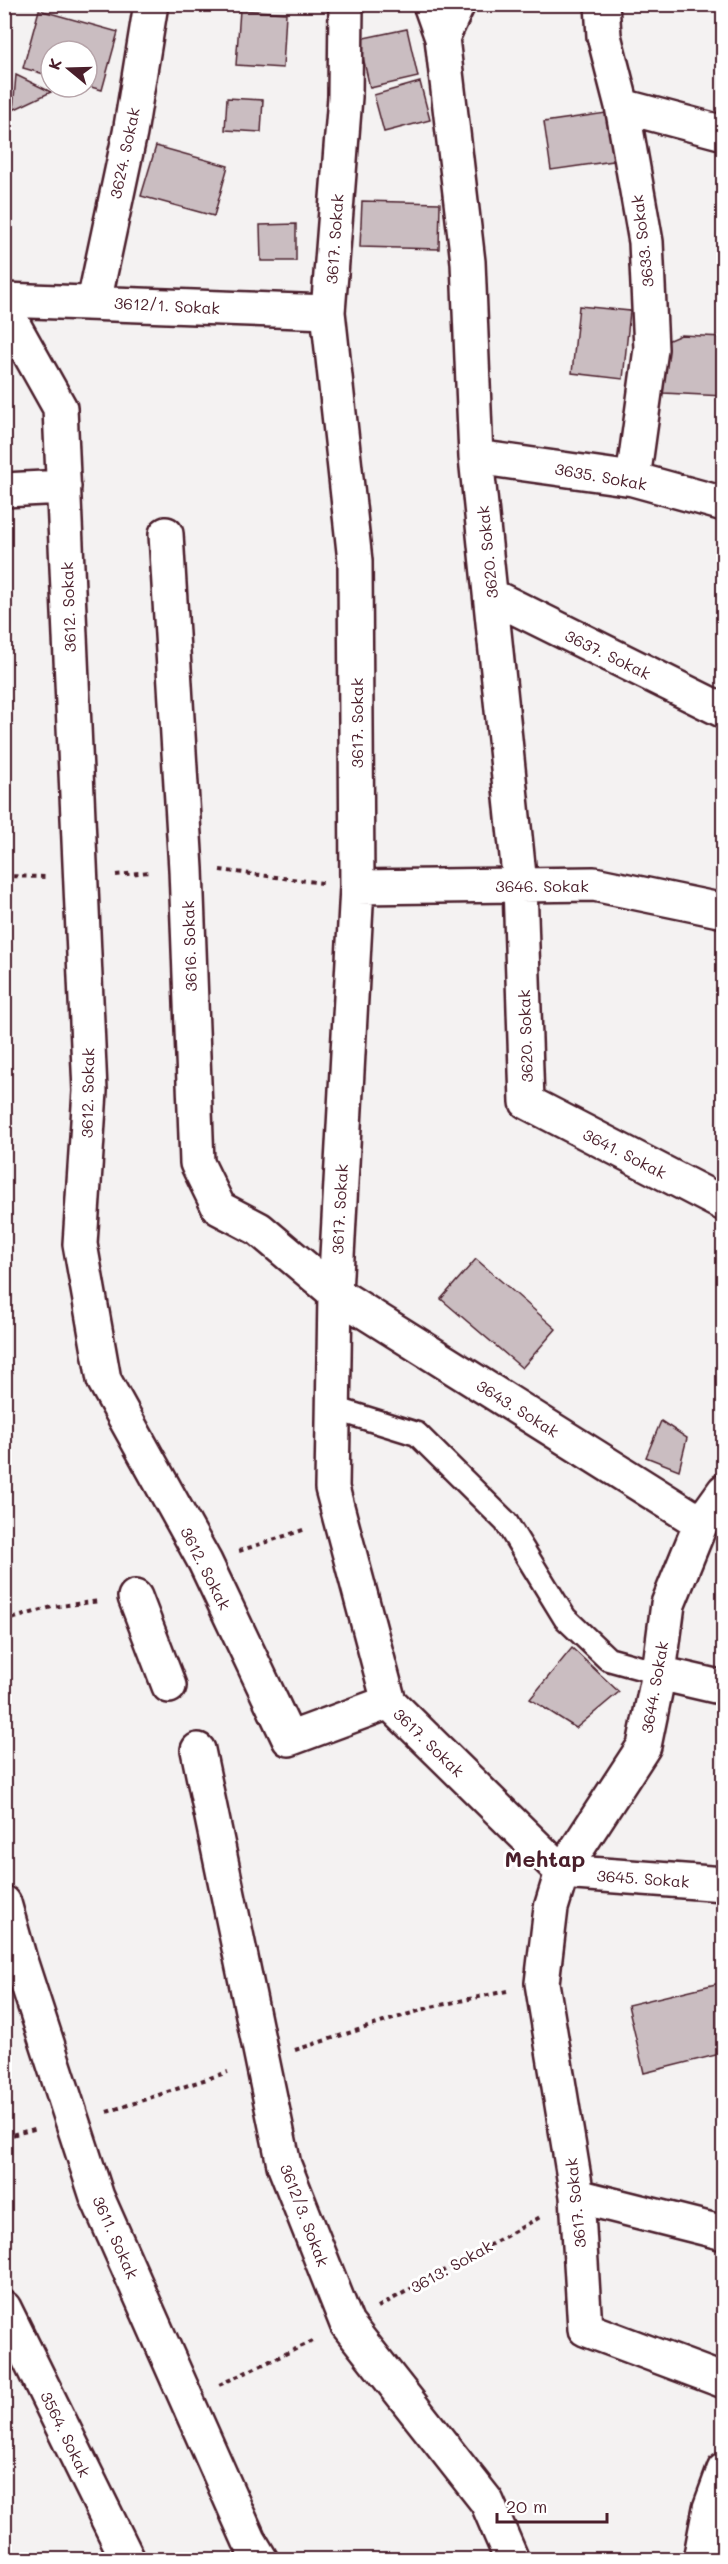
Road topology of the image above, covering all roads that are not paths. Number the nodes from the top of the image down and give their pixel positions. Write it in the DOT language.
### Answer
graph roads {
  1 [pos="151,4"];
  2 [pos="346,4"];
  3 [pos="430,4"];
  4 [pos="458,4"];
  5 [pos="602,4"];
  6 [pos="442,38"];
  7 [pos="622,106"];
  8 [pos="723,132"];
  9 [pos="4,300"];
  10 [pos="94,302"];
  11 [pos="4,308"];
  12 [pos="328,312"];
  13 [pos="476,457"];
  14 [pos="633,479"];
  15 [pos="64,487"];
  16 [pos="4,490"];
  17 [pos="723,504"];
  18 [pos="166,534"];
  19 [pos="492,596"];
  20 [pos="723,711"];
  21 [pos="520,885"];
  22 [pos="357,887"];
  23 [pos="723,910"];
  24 [pos="527,1102"];
  25 [pos="723,1204"];
  26 [pos="335,1293"];
  27 [pos="333,1408"];
  28 [pos="723,1491"];
  29 [pos="701,1522"];
  30 [pos="135,1597"];
  31 [pos="659,1672"];
  32 [pos="169,1686"];
  33 [pos="723,1688"];
  34 [pos="389,1702"];
  35 [pos="198,1750"];
  36 [pos="562,1872"];
  37 [pos="723,1884"];
  38 [pos="4,1902"];
  39 [pos="577,2196"];
  40 [pos="723,2233"];
  41 [pos="4,2308"];
  42 [pos="723,2381"];
  43 [pos="723,2470"];
  44 [pos="128,2559"];
  45 [pos="261,2559"];
  46 [pos="512,2559"];
  47 [pos="699,2559"];
  1 -- 10 [label="street, 3624. Sokak"];
  2 -- 12 [label="street, 3617. Sokak"];
  3 -- 6 [label="street, 3620. Sokak"];
  4 -- 6 [label="street"];
  5 -- 7 [label="street, 3633. Sokak"];
  6 -- 13 [label="street, 3620. Sokak"];
  7 -- 8 [label="street"];
  7 -- 14 [label="street, 3633. Sokak"];
  9 -- 10 [label="street, 3612/1. Sokak"];
  10 -- 12 [label="street, 3612/1. Sokak"];
  11 -- 15 [label="street, 3612. Sokak"];
  12 -- 22 [label="street, 3617. Sokak"];
  13 -- 14 [label="street, 3635. Sokak"];
  13 -- 19 [label="street, 3620. Sokak"];
  14 -- 17 [label="street, 3635. Sokak"];
  15 -- 16 [label="street"];
  15 -- 34 [label="street, 3612. Sokak"];
  18 -- 26 [label="street, 3616. Sokak"];
  19 -- 20 [label="street, 3637. Sokak"];
  19 -- 21 [label="street, 3620. Sokak"];
  21 -- 22 [label="street, 3646. Sokak"];
  21 -- 23 [label="street, 3646. Sokak"];
  21 -- 24 [label="street, 3620. Sokak"];
  22 -- 26 [label="street, 3617. Sokak"];
  24 -- 25 [label="street, 3641. Sokak"];
  26 -- 27 [label="street, 3617. Sokak"];
  26 -- 29 [label="street, 3643. Sokak"];
  27 -- 31 [label="lane"];
  27 -- 34 [label="street, 3617. Sokak"];
  28 -- 29 [label="street, 3644. Sokak"];
  29 -- 31 [label="street, 3644. Sokak"];
  30 -- 32 [label="street"];
  31 -- 33 [label="street"];
  31 -- 36 [label="street, 3644. Sokak"];
  34 -- 36 [label="street, 3617. Sokak"];
  35 -- 46 [label="street, 3612/3. Sokak"];
  36 -- 37 [label="street, 3645. Sokak"];
  36 -- 39 [label="street, 3617. Sokak"];
  38 -- 45 [label="street, 3611. Sokak"];
  39 -- 40 [label="street"];
  39 -- 42 [label="street, 3617. Sokak"];
  41 -- 44 [label="street, 3564. Sokak"];
  43 -- 47 [label="street"];
}
